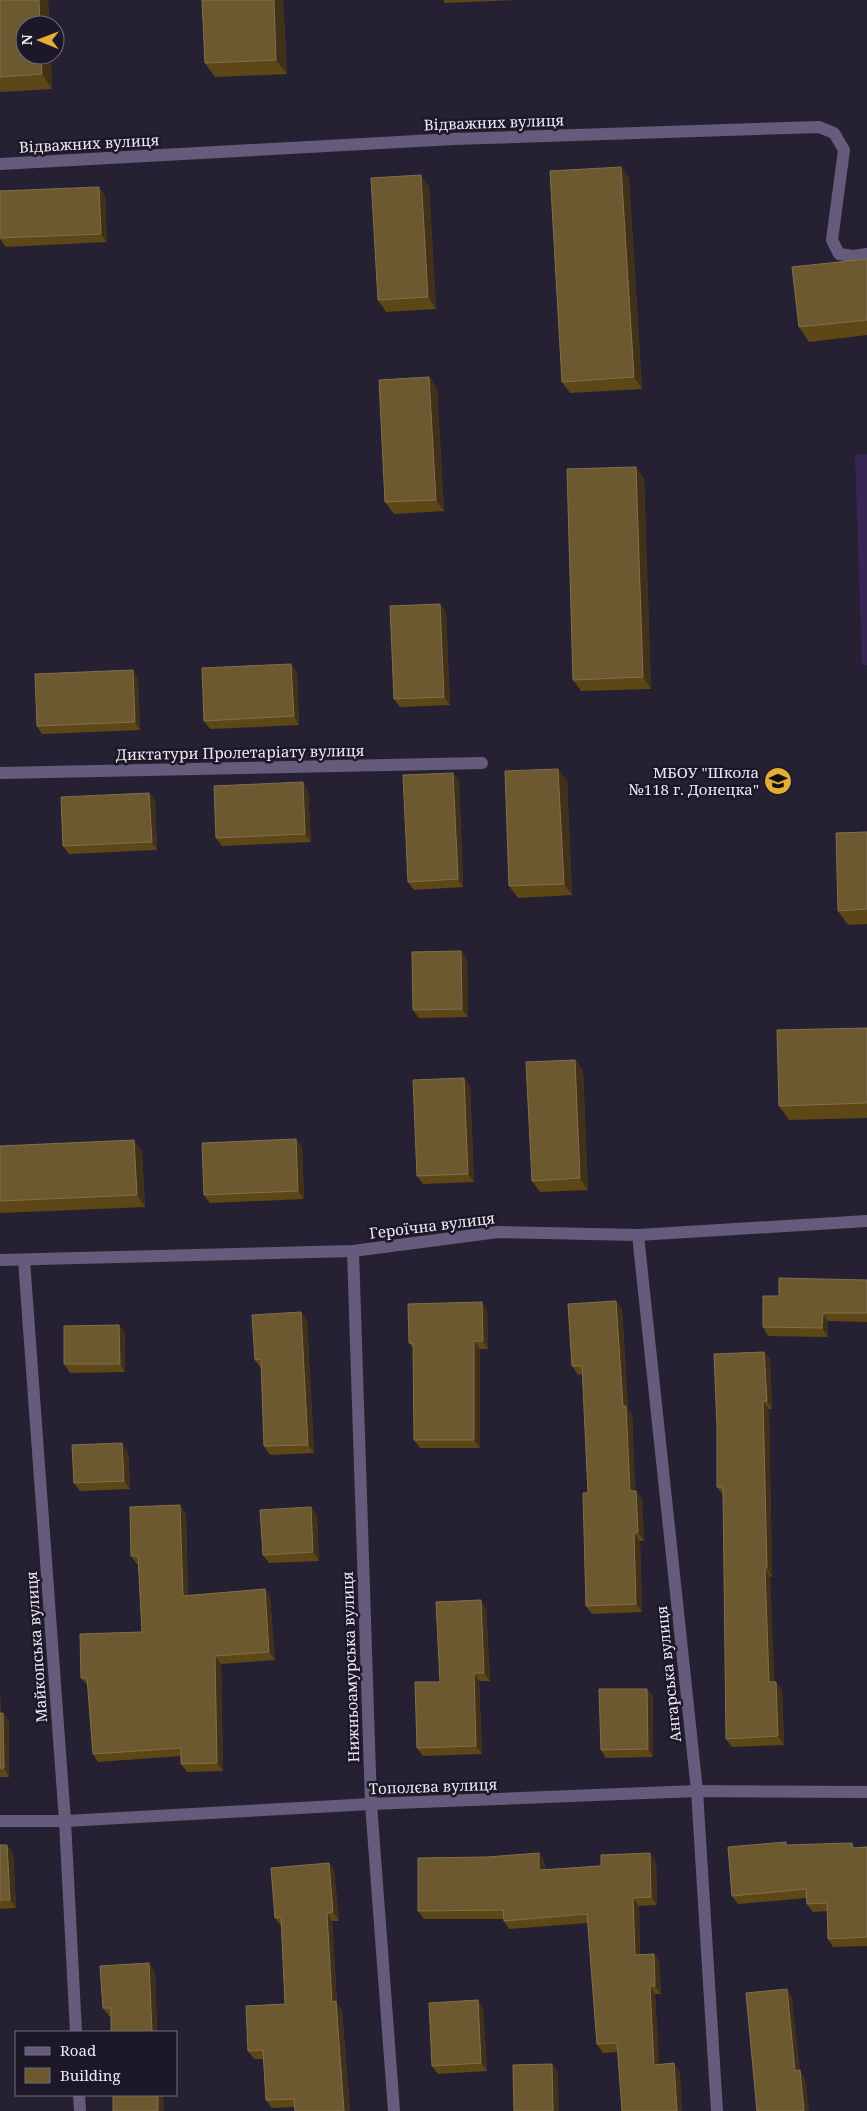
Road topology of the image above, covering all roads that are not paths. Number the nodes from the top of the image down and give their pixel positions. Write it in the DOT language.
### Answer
graph roads {
  1 [pos="0,164"];
  2 [pos="867,254"];
  3 [pos="482,763"];
  4 [pos="0,773"];
  5 [pos="867,1221"];
  6 [pos="638,1235"];
  7 [pos="353,1251"];
  8 [pos="0,1260"];
  9 [pos="24,1260"];
  10 [pos="697,1791"];
  11 [pos="867,1792"];
  12 [pos="371,1804"];
  13 [pos="0,1821"];
  14 [pos="65,1821"];
  15 [pos="76,2031"];
  16 [pos="79,2096"];
  17 [pos="80,2111"];
  18 [pos="394,2111"];
  19 [pos="717,2111"];
  1 -- 2 [label="street, Відважних вулиця"];
  3 -- 4 [label="street, Диктатури Пролетаріату вулиця"];
  5 -- 6 [label="street, Героїчна вулиця"];
  6 -- 7 [label="street, Героїчна вулиця"];
  6 -- 10 [label="street, Ангарська вулиця"];
  7 -- 9 [label="street, Героїчна вулиця"];
  7 -- 12 [label="street, Нижньоамурська вулиця"];
  8 -- 9 [label="street, Героїчна вулиця"];
  9 -- 14 [label="street, Майкопська вулиця"];
  10 -- 11 [label="street, Тополєва вулиця"];
  10 -- 12 [label="street, Тополєва вулиця"];
  10 -- 19 [label="street, Ангарська вулиця"];
  12 -- 14 [label="street, Тополєва вулиця"];
  12 -- 18 [label="street, Нижньоамурська вулиця"];
  13 -- 14 [label="street, Тополєва вулиця"];
  14 -- 15 [label="street, Майкопська вулиця"];
  16 -- 17 [label="street"];
}
